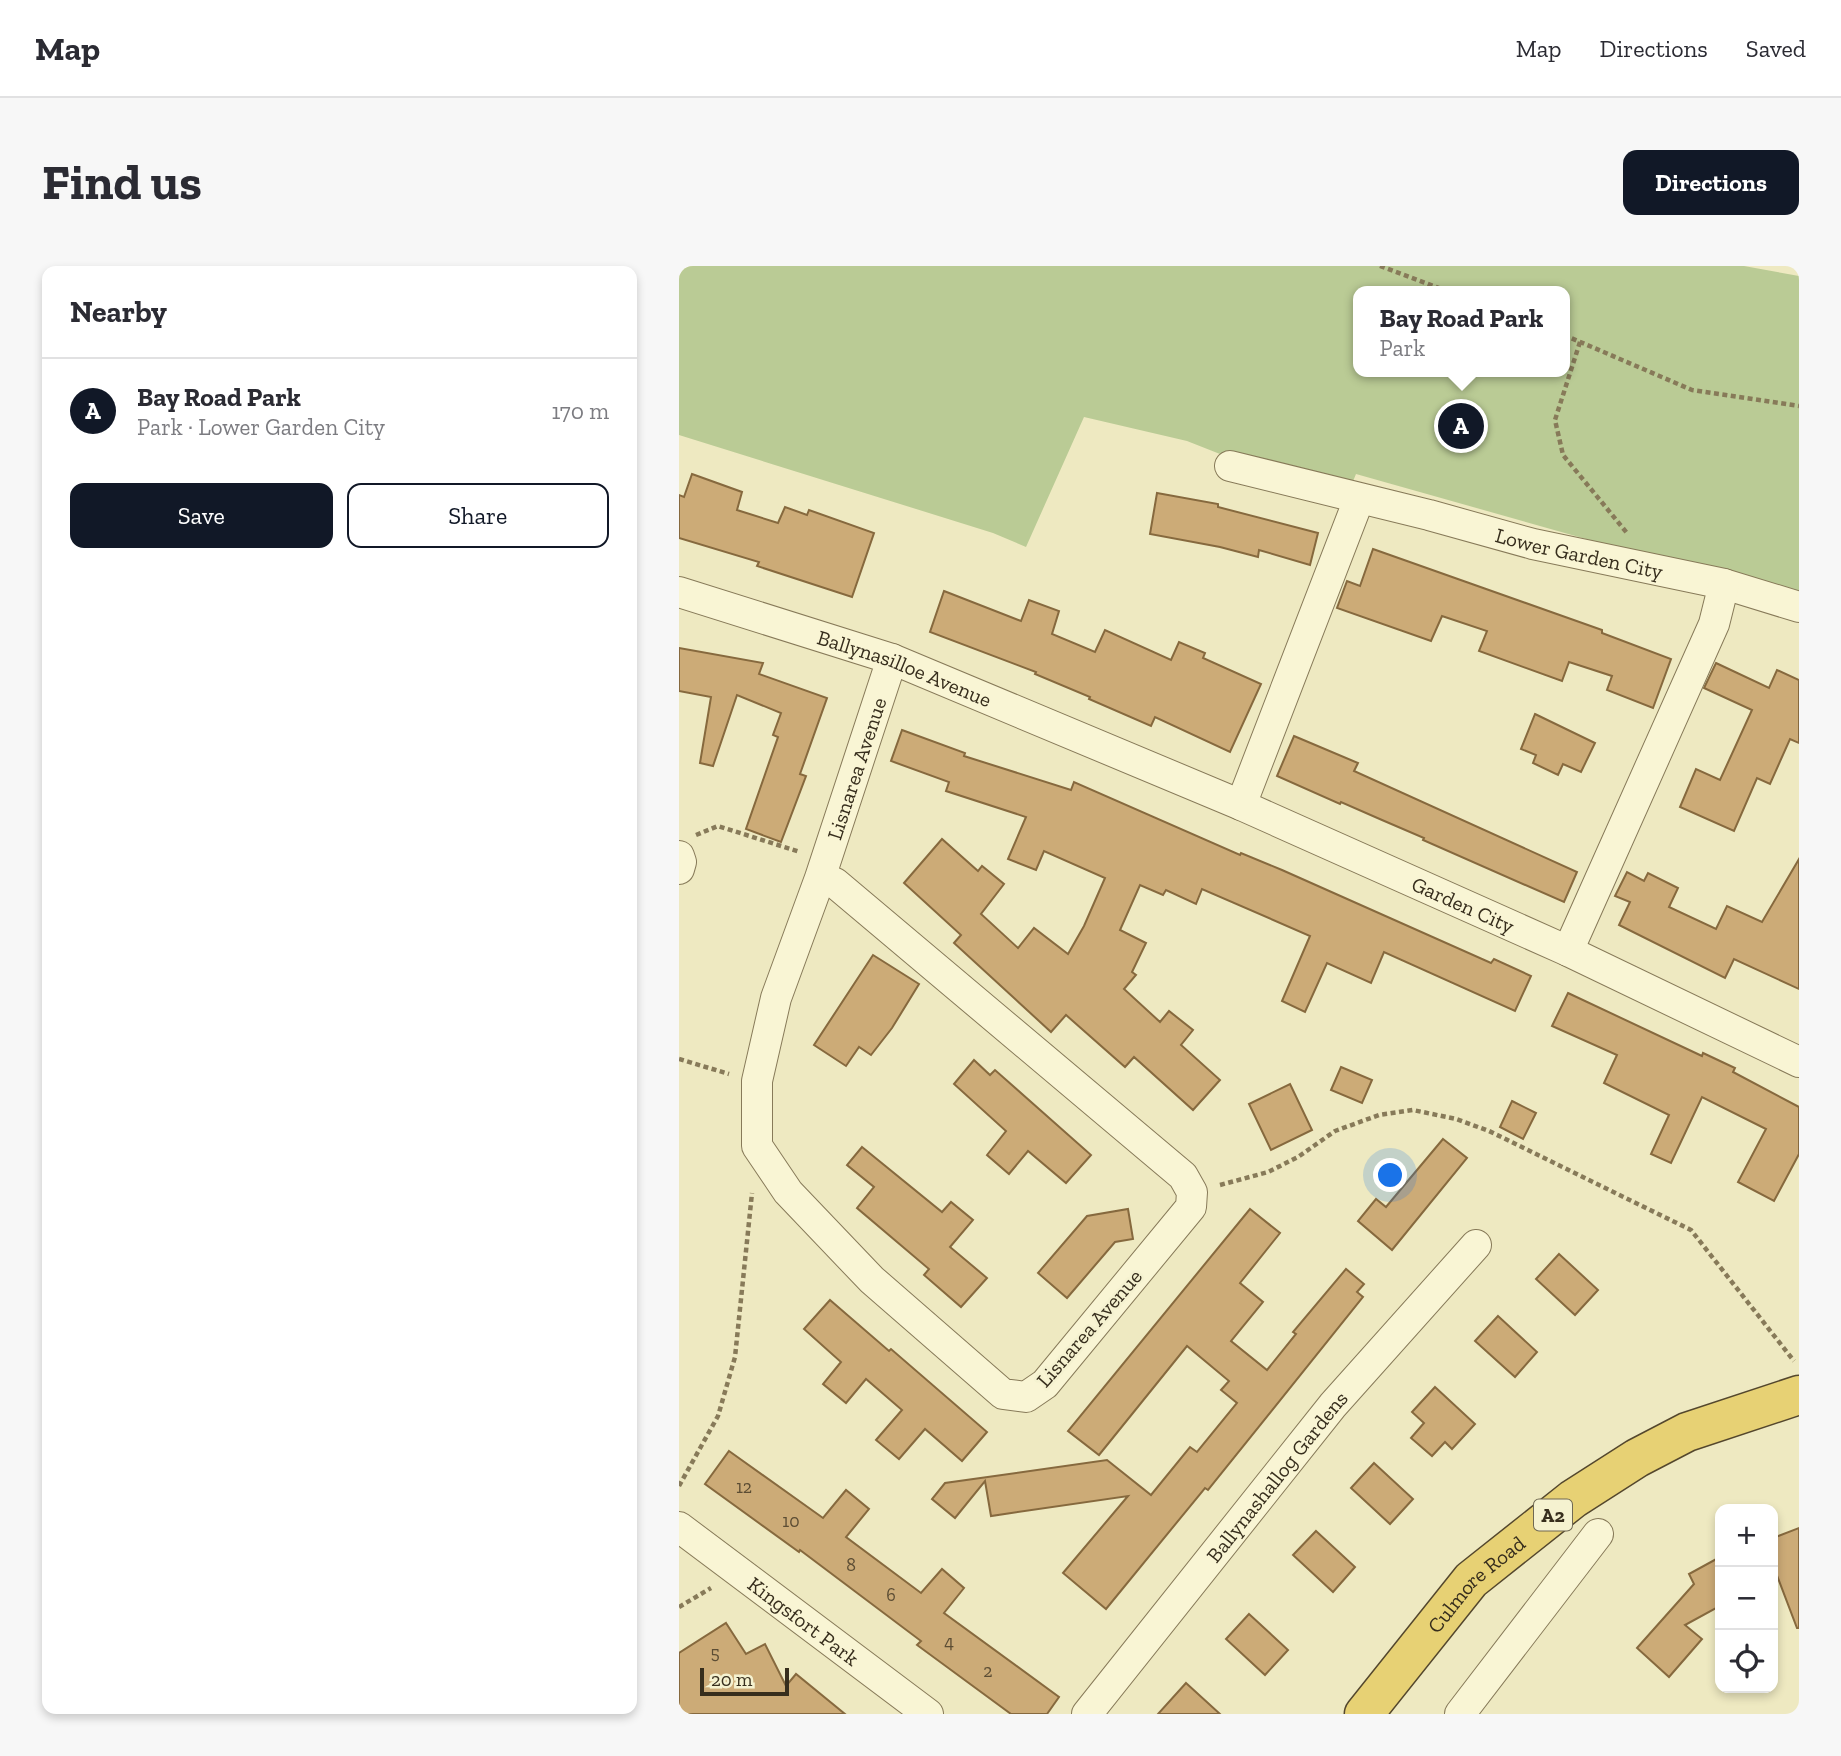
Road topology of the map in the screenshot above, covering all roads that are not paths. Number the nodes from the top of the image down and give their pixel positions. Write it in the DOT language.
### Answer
graph roads {
  1 [pos="1230,466"];
  2 [pos="1359,499"];
  3 [pos="1724,584"];
  4 [pos="679,592"];
  5 [pos="1799,607"];
  6 [pos="892,659"];
  7 [pos="1123,757"];
  8 [pos="1241,805"];
  9 [pos="684,847"];
  10 [pos="823,869"];
  11 [pos="679,870"];
  12 [pos="1568,951"];
  13 [pos="1799,1062"];
  14 [pos="1476,1245"];
  15 [pos="1799,1395"];
  16 [pos="1598,1534"];
  17 [pos="684,1539"];
  18 [pos="1377,1710"];
  19 [pos="928,1714"];
  20 [pos="1087,1714"];
  21 [pos="1460,1714"];
  1 -- 2 [label="street, Lower Garden City"];
  2 -- 3 [label="street, Lower Garden City"];
  2 -- 8 [label="street"];
  3 -- 5 [label="street, Lower Garden City"];
  3 -- 12 [label="street"];
  4 -- 6 [label="street, Ballynasilloe Avenue"];
  6 -- 7 [label="street, Ballynasilloe Avenue"];
  6 -- 10 [label="street, Lisnarea Avenue"];
  7 -- 8 [label="street, Garden City"];
  8 -- 12 [label="street, Garden City"];
  9 -- 11 [label="street"];
  10 -- 10 [label="street, Lisnarea Avenue"];
  12 -- 13 [label="street, Garden City"];
  14 -- 20 [label="street, Ballynashallog Gardens"];
  15 -- 18 [label="highway, Culmore Road / A2"];
  16 -- 21 [label="street"];
  17 -- 19 [label="street, Kingsfort Park"];
}
